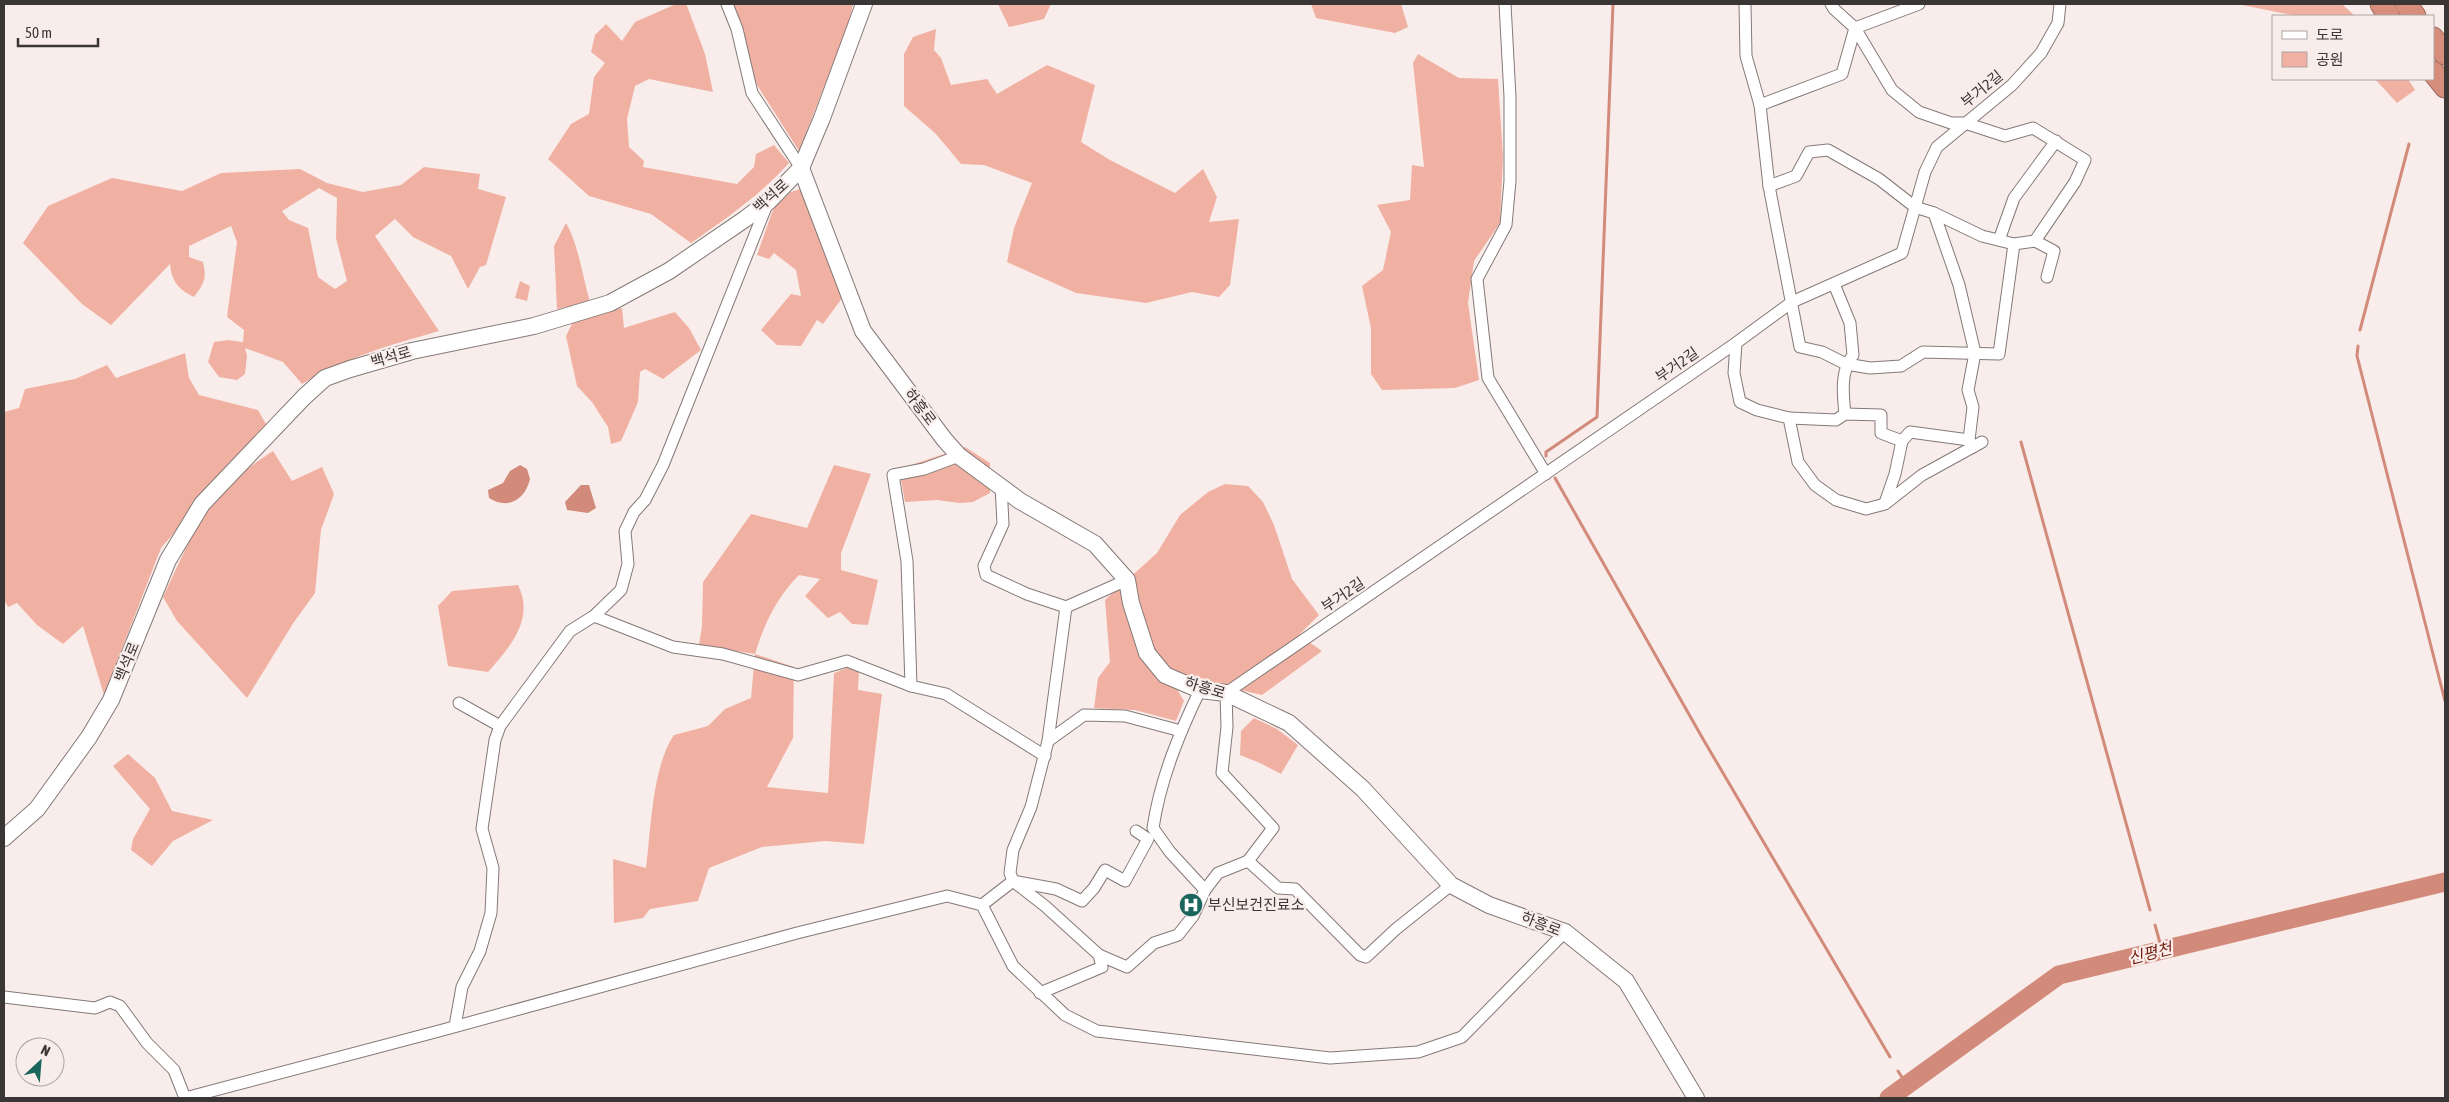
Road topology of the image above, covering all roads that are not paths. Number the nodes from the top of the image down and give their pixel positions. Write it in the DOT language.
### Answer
graph roads {
  1 [pos="727,4"];
  2 [pos="864,4"];
  3 [pos="1505,4"];
  4 [pos="1745,4"];
  5 [pos="1831,4"];
  6 [pos="1919,4"];
  7 [pos="2060,4"];
  8 [pos="2380,4"];
  9 [pos="2406,4"];
  10 [pos="2389,15"];
  11 [pos="2414,15"];
  12 [pos="1855,28"];
  13 [pos="2434,39"];
  14 [pos="2445,54"];
  15 [pos="2434,73"];
  16 [pos="2445,87"];
  17 [pos="1760,105"];
  18 [pos="1965,123"];
  19 [pos="2056,141"];
  20 [pos="800,168"];
  21 [pos="1769,186"];
  22 [pos="769,200"];
  23 [pos="1915,207"];
  24 [pos="1934,213"];
  25 [pos="1999,240"];
  26 [pos="2035,241"];
  27 [pos="2014,244"];
  28 [pos="2047,277"];
  29 [pos="1834,284"];
  30 [pos="1792,302"];
  31 [pos="1736,343"];
  32 [pos="1975,353"];
  33 [pos="1846,364"];
  34 [pos="1845,414"];
  35 [pos="1789,418"];
  36 [pos="1902,441"];
  37 [pos="1975,443"];
  38 [pos="959,456"];
  39 [pos="1546,474"];
  40 [pos="1001,486"];
  41 [pos="1884,504"];
  42 [pos="1127,580"];
  43 [pos="1066,606"];
  44 [pos="594,616"];
  45 [pos="911,686"];
  46 [pos="1200,690"];
  47 [pos="1226,693"];
  48 [pos="459,702"];
  49 [pos="500,726"];
  50 [pos="1181,731"];
  51 [pos="1048,741"];
  52 [pos="1045,756"];
  53 [pos="1136,831"];
  54 [pos="4,838"];
  55 [pos="1248,861"];
  56 [pos="1013,881"];
  57 [pos="1451,885"];
  58 [pos="1205,890"];
  59 [pos="982,905"];
  60 [pos="1565,932"];
  61 [pos="1099,955"];
  62 [pos="1040,993"];
  63 [pos="4,997"];
  64 [pos="455,1026"];
  65 [pos="185,1098"];
  66 [pos="1696,1098"];
  1 -- 20 [label="street"];
  2 -- 20 [label="street, 백석로"];
  3 -- 39 [label="street"];
  4 -- 17 [label="street"];
  5 -- 12 [label="street"];
  6 -- 12 [label="street"];
  7 -- 18 [label="street, 부거2길"];
  8 -- 10 [label="highway"];
  9 -- 11 [label="highway"];
  12 -- 17 [label="street"];
  12 -- 18 [label="street"];
  13 -- 14 [label="highway"];
  15 -- 16 [label="highway"];
  17 -- 21 [label="street"];
  18 -- 19 [label="street"];
  18 -- 23 [label="street, 부거2길"];
  19 -- 25 [label="street"];
  19 -- 26 [label="street"];
  20 -- 22 [label="street, 백석로"];
  20 -- 38 [label="street, 하흥로"];
  21 -- 23 [label="street"];
  21 -- 30 [label="street"];
  22 -- 44 [label="street"];
  22 -- 54 [label="street, 백석로"];
  23 -- 24 [label="street"];
  23 -- 29 [label="street, 부거2길"];
  24 -- 25 [label="street"];
  24 -- 32 [label="street"];
  25 -- 27 [label="street"];
  26 -- 27 [label="street"];
  26 -- 28 [label="street"];
  27 -- 32 [label="street"];
  29 -- 30 [label="street, 부거2길"];
  29 -- 33 [label="street"];
  30 -- 31 [label="street, 부거2길"];
  30 -- 33 [label="street"];
  31 -- 35 [label="street"];
  31 -- 39 [label="street, 부거2길"];
  32 -- 33 [label="street"];
  32 -- 37 [label="street"];
  33 -- 34 [label="street"];
  34 -- 35 [label="street"];
  34 -- 36 [label="street"];
  35 -- 41 [label="street"];
  36 -- 37 [label="street"];
  36 -- 41 [label="street"];
  37 -- 41 [label="street"];
  38 -- 40 [label="street, 하흥로"];
  38 -- 45 [label="street"];
  39 -- 47 [label="street, 부거2길"];
  40 -- 42 [label="street, 하흥로"];
  40 -- 43 [label="street"];
  42 -- 43 [label="street"];
  42 -- 46 [label="street, 하흥로"];
  43 -- 51 [label="street"];
  44 -- 45 [label="street"];
  44 -- 49 [label="street"];
  45 -- 52 [label="street"];
  46 -- 47 [label="street, 하흥로"];
  46 -- 50 [label="street"];
  47 -- 55 [label="street"];
  47 -- 57 [label="street, 하흥로"];
  48 -- 49 [label="street"];
  49 -- 64 [label="street"];
  50 -- 51 [label="street"];
  50 -- 58 [label="street"];
  51 -- 52 [label="street"];
  52 -- 56 [label="street"];
  53 -- 56 [label="street"];
  55 -- 57 [label="street"];
  55 -- 58 [label="street"];
  56 -- 59 [label="street"];
  56 -- 61 [label="street"];
  57 -- 60 [label="street, 하흥로"];
  58 -- 61 [label="street"];
  59 -- 62 [label="street"];
  59 -- 64 [label="street"];
  60 -- 62 [label="street"];
  60 -- 66 [label="street, 하흥로"];
  61 -- 62 [label="street"];
  63 -- 65 [label="street"];
  64 -- 65 [label="street"];
}
